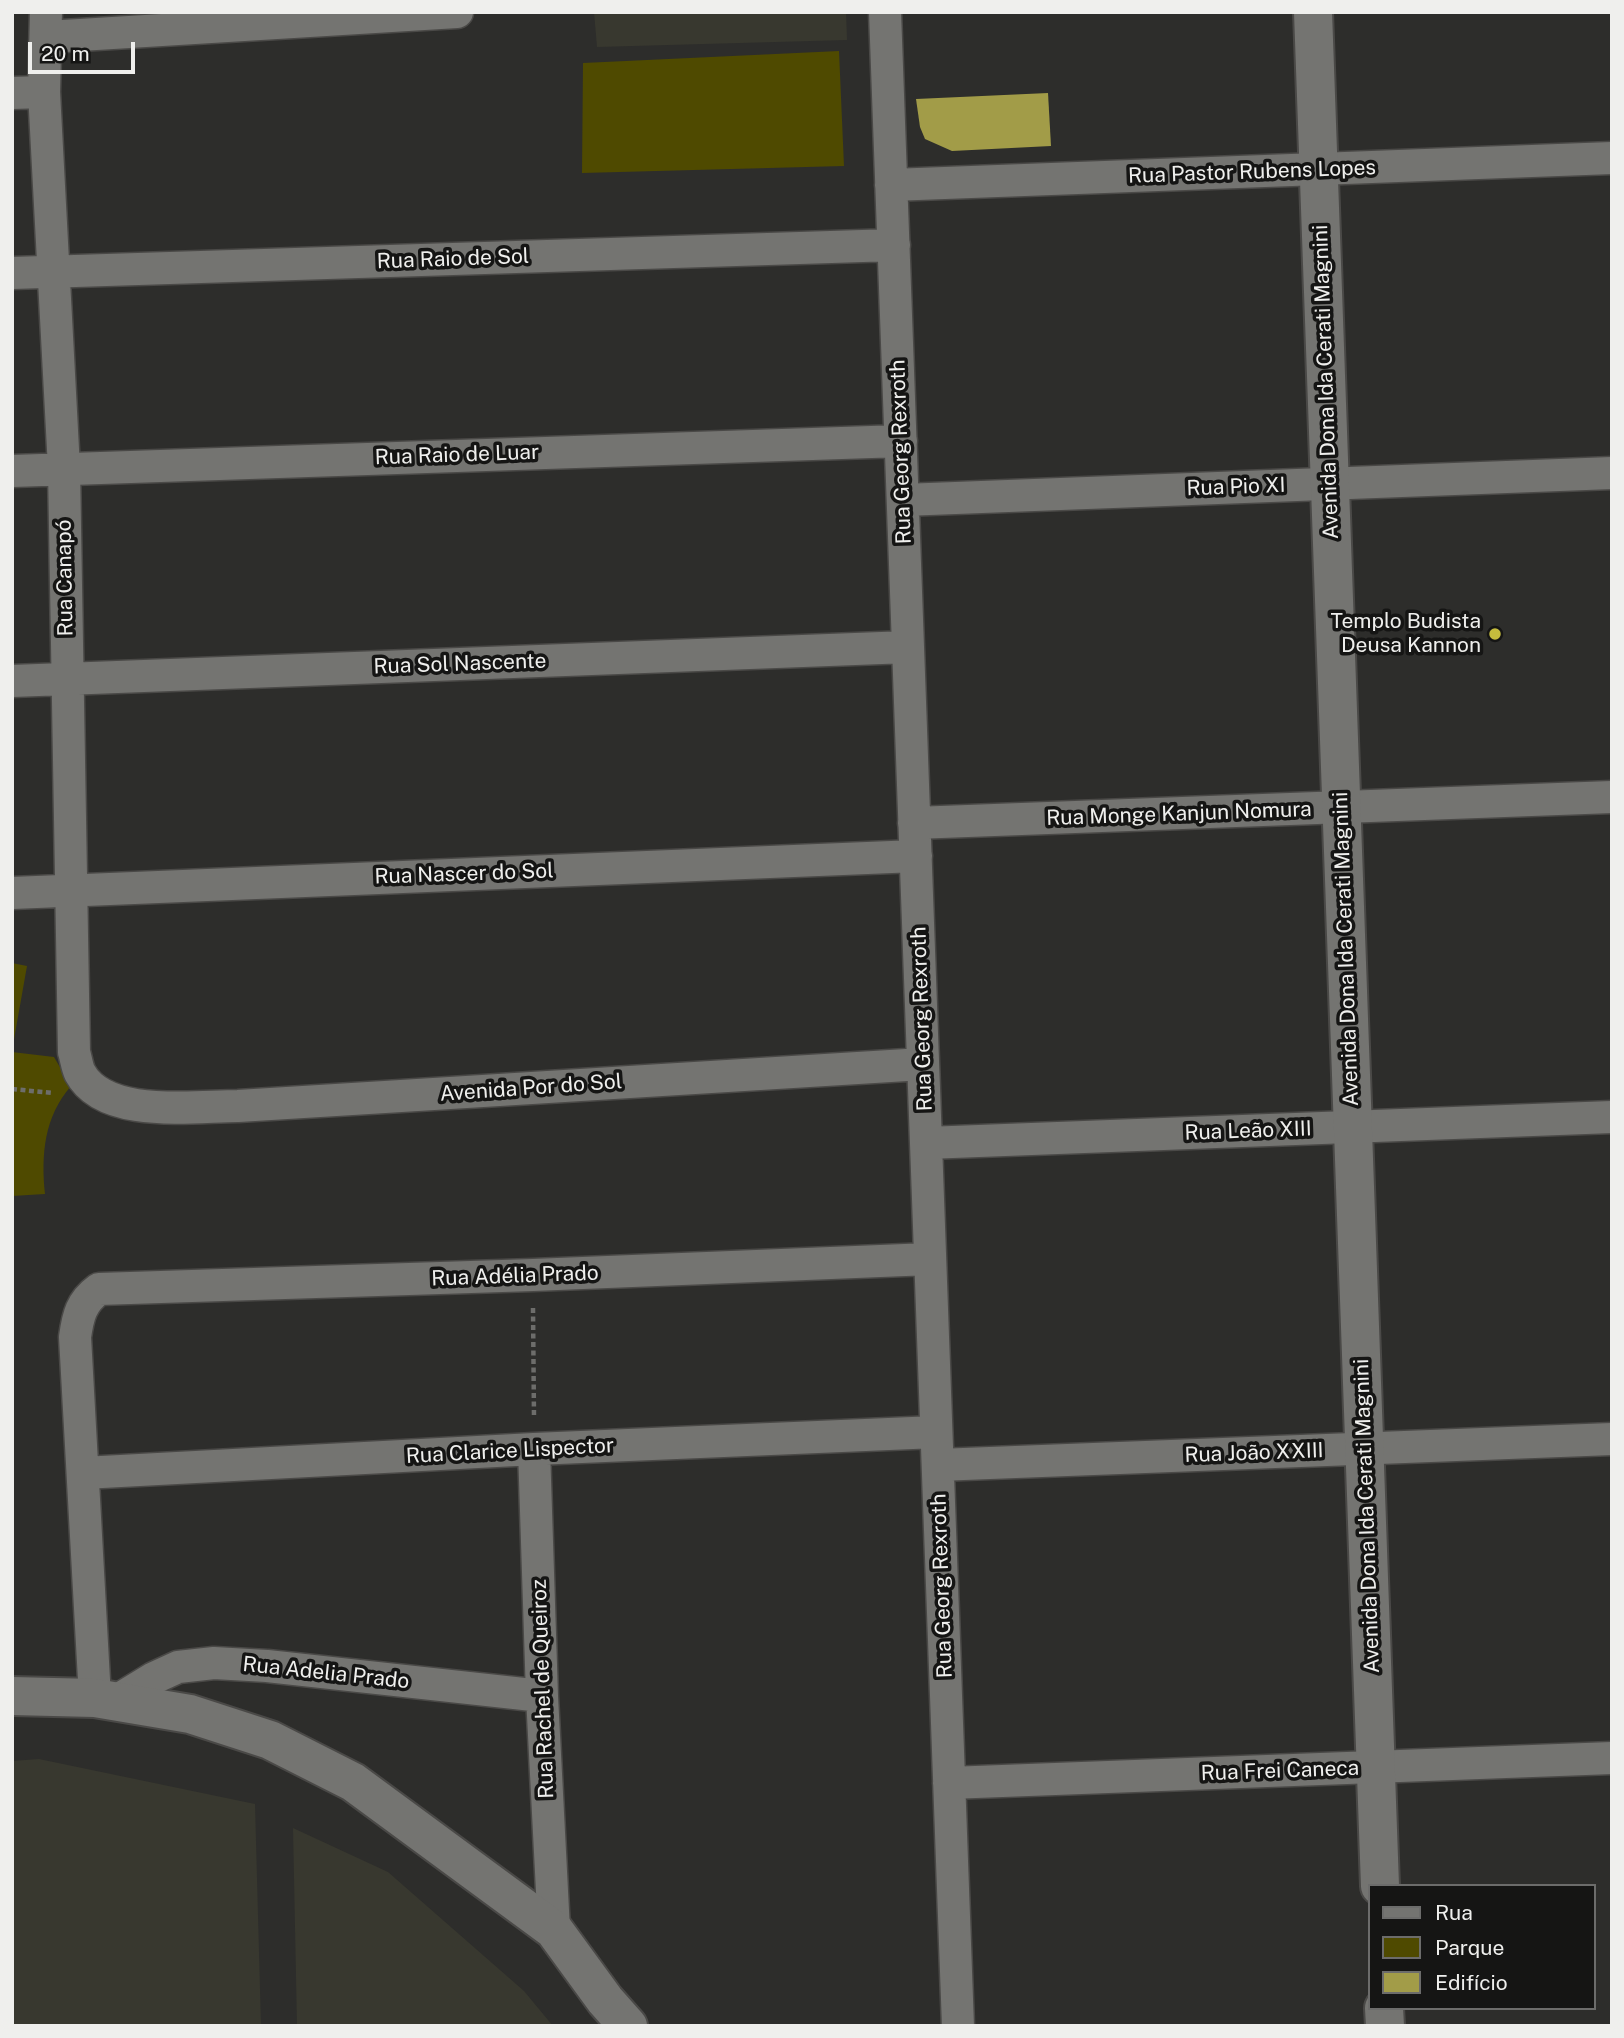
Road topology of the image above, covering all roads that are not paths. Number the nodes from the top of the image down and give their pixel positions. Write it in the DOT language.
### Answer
graph roads {
  1 [pos="457,12"];
  2 [pos="886,12"];
  3 [pos="1313,12"];
  4 [pos="47,25"];
  5 [pos="44,92"];
  6 [pos="12,93"];
  7 [pos="1612,158"];
  8 [pos="1318,169"];
  9 [pos="891,186"];
  10 [pos="894,245"];
  11 [pos="52,272"];
  12 [pos="12,273"];
  13 [pos="901,441"];
  14 [pos="64,468"];
  15 [pos="12,471"];
  16 [pos="1612,473"];
  17 [pos="1330,484"];
  18 [pos="903,500"];
  19 [pos="908,647"];
  20 [pos="67,678"];
  21 [pos="12,681"];
  22 [pos="1612,797"];
  23 [pos="1341,807"];
  24 [pos="915,823"];
  25 [pos="916,856"];
  26 [pos="73,891"];
  27 [pos="12,893"];
  28 [pos="923,1064"];
  29 [pos="140,1106"];
  30 [pos="1612,1117"];
  31 [pos="1352,1127"];
  32 [pos="926,1143"];
  33 [pos="930,1259"];
  34 [pos="936,1432"];
  35 [pos="1612,1439"];
  36 [pos="534,1449"];
  37 [pos="1364,1449"];
  38 [pos="937,1465"];
  39 [pos="83,1473"];
  40 [pos="12,1696"];
  41 [pos="542,1696"];
  42 [pos="107,1699"];
  43 [pos="1612,1758"];
  44 [pos="1376,1767"];
  45 [pos="949,1783"];
  46 [pos="1380,1884"];
  47 [pos="554,1930"];
  48 [pos="628,2026"];
  49 [pos="958,2026"];
  1 -- 4 [label="street"];
  2 -- 9 [label="street, Rua Georg Rexroth"];
  3 -- 8 [label="street, Avenida Dona Ida Cerati Magnini"];
  4 -- 5 [label="street, Rua Canapó"];
  5 -- 6 [label="street"];
  5 -- 11 [label="street, Rua Canapó"];
  7 -- 8 [label="street, Rua Pastor Rubens Lopes"];
  8 -- 9 [label="street, Rua Pastor Rubens Lopes"];
  8 -- 17 [label="street, Avenida Dona Ida Cerati Magnini"];
  9 -- 10 [label="street, Rua Georg Rexroth"];
  10 -- 11 [label="street, Rua Raio de Sol"];
  10 -- 13 [label="street, Rua Georg Rexroth"];
  11 -- 12 [label="street, Rua Raio de Sol"];
  11 -- 14 [label="street, Rua Canapó"];
  13 -- 14 [label="street, Rua Raio de Luar"];
  13 -- 18 [label="street, Rua Georg Rexroth"];
  14 -- 15 [label="street, Rua Raio de Luar"];
  14 -- 20 [label="street, Rua Canapó"];
  16 -- 17 [label="street, Rua Pio XI"];
  17 -- 18 [label="street, Rua Pio XI"];
  17 -- 23 [label="street, Avenida Dona Ida Cerati Magnini"];
  18 -- 19 [label="street, Rua Georg Rexroth"];
  19 -- 20 [label="street, Rua Sol Nascente"];
  19 -- 24 [label="street, Rua Georg Rexroth"];
  20 -- 21 [label="street, Rua Sol Nascente"];
  20 -- 26 [label="street, Rua Canapó"];
  22 -- 23 [label="street, Rua Monge Kanjun Nomura"];
  23 -- 24 [label="street, Rua Monge Kanjun Nomura"];
  23 -- 31 [label="street, Avenida Dona Ida Cerati Magnini"];
  24 -- 25 [label="street, Rua Georg Rexroth"];
  25 -- 26 [label="street, Rua Nascer do Sol"];
  25 -- 28 [label="street, Rua Georg Rexroth"];
  26 -- 27 [label="street, Rua Nascer do Sol"];
  26 -- 29 [label="street, Rua Canapó"];
  28 -- 29 [label="street, Avenida Por do Sol"];
  28 -- 32 [label="street, Rua Georg Rexroth"];
  30 -- 31 [label="street, Rua Leão XIII"];
  31 -- 32 [label="street, Rua Leão XIII"];
  31 -- 37 [label="street, Avenida Dona Ida Cerati Magnini"];
  32 -- 33 [label="street, Rua Georg Rexroth"];
  33 -- 34 [label="street, Rua Georg Rexroth"];
  33 -- 39 [label="street, Rua Adélia Prado"];
  34 -- 36 [label="street, Rua Clarice Lispector"];
  34 -- 38 [label="street, Rua Georg Rexroth"];
  35 -- 37 [label="street, Rua João XXIII"];
  36 -- 39 [label="street, Rua Clarice Lispector"];
  36 -- 41 [label="street, Rua Rachel de Queiroz"];
  37 -- 38 [label="street, Rua João XXIII"];
  37 -- 44 [label="street, Avenida Dona Ida Cerati Magnini"];
  38 -- 45 [label="street, Rua Georg Rexroth"];
  39 -- 42 [label="street"];
  40 -- 42 [label="street"];
  41 -- 42 [label="street, Rua Adelia Prado"];
  41 -- 47 [label="street, Rua Rachel de Queiroz"];
  42 -- 47 [label="street"];
  43 -- 44 [label="street, Rua Frei Caneca"];
  44 -- 45 [label="street, Rua Frei Caneca"];
  44 -- 46 [label="street, Avenida Dona Ida Cerati Magnini"];
  45 -- 49 [label="street, Rua Georg Rexroth"];
  47 -- 48 [label="street"];
}
